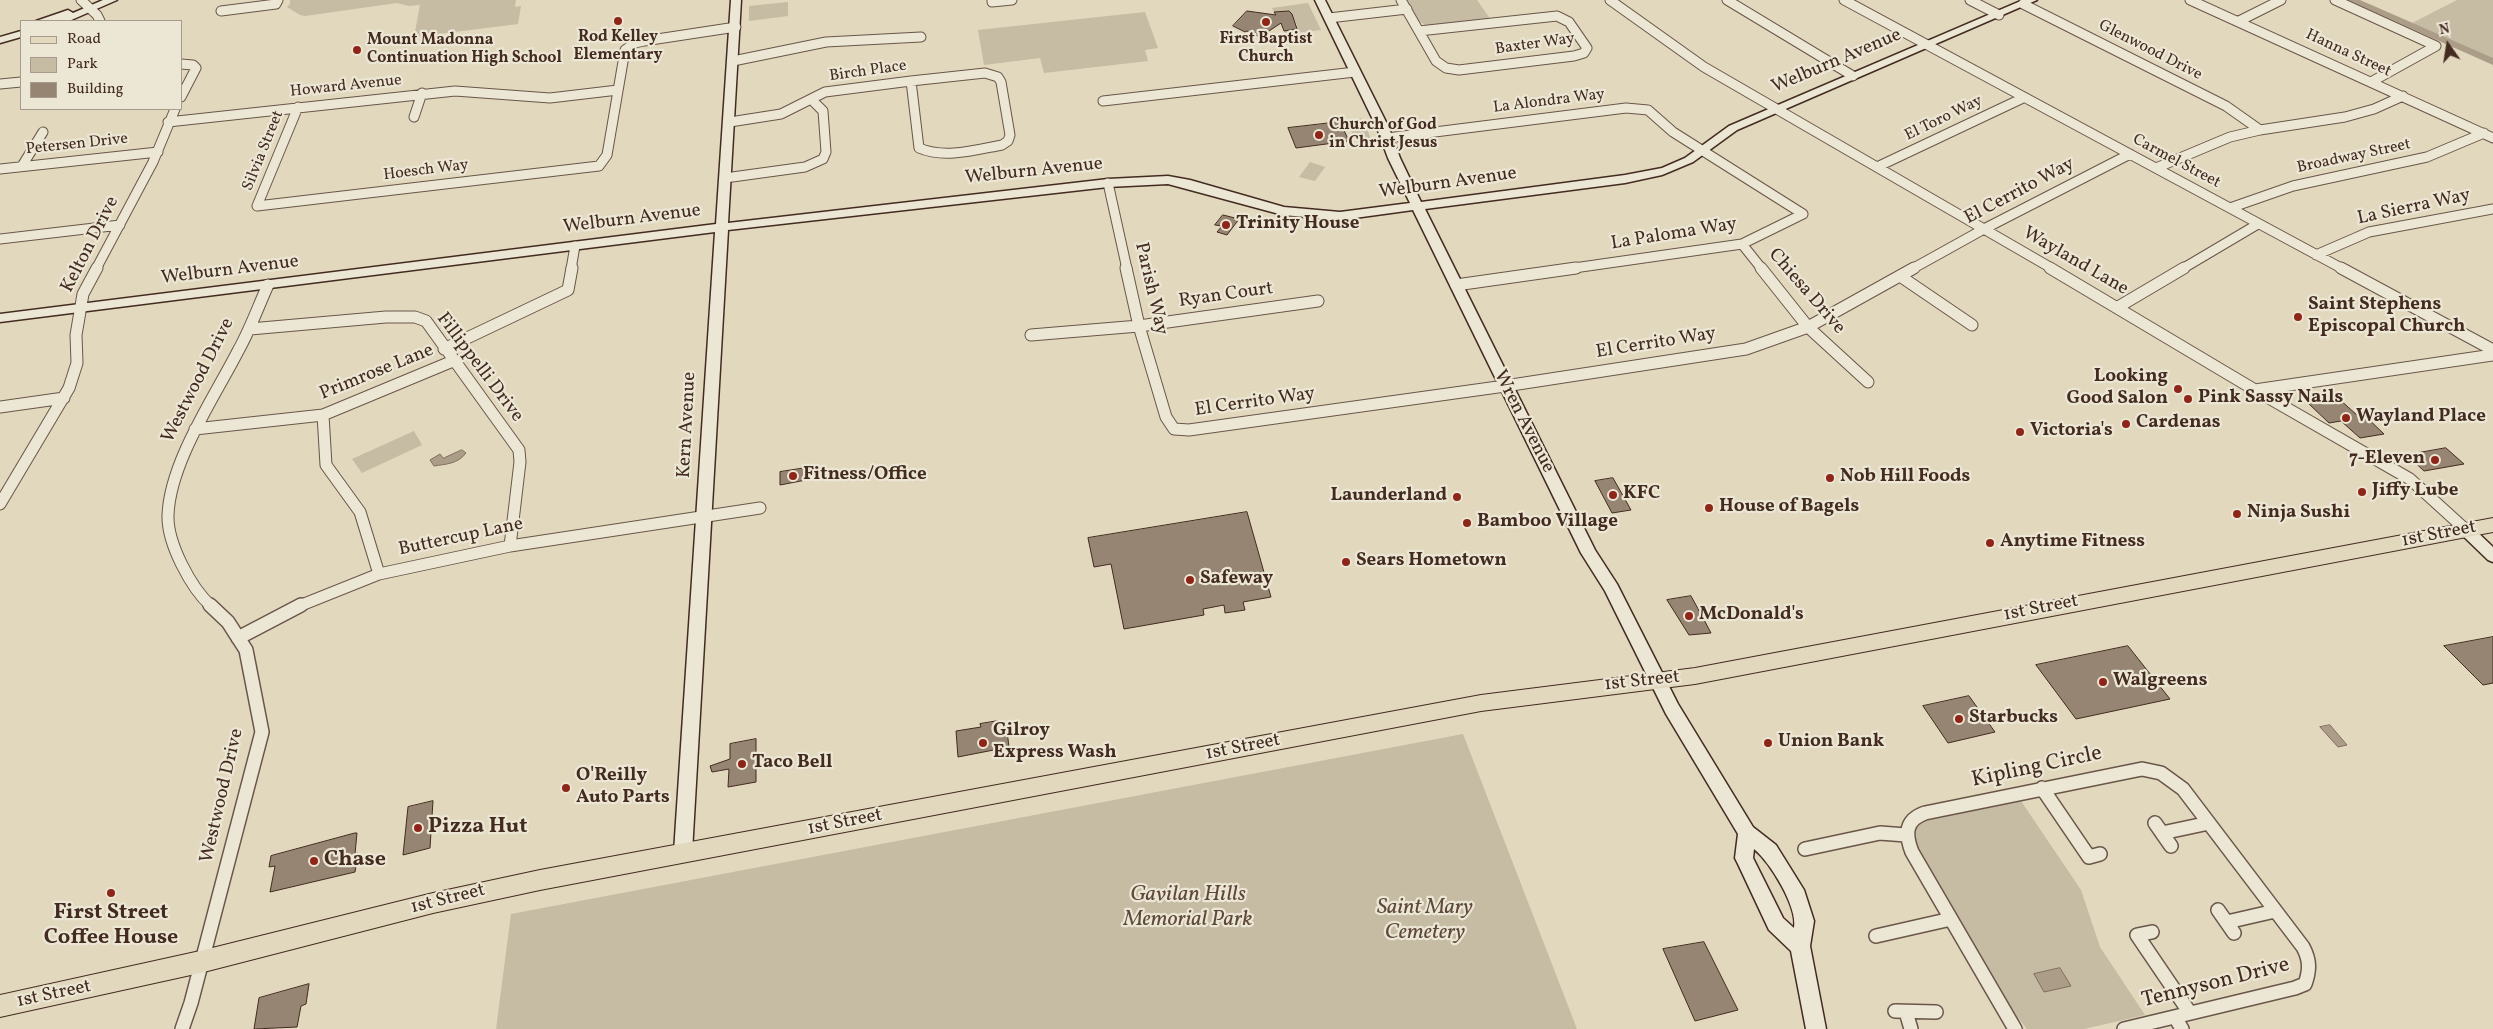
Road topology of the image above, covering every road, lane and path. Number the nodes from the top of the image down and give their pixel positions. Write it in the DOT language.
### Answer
graph roads {
  1 [pos="81,0"];
  2 [pos="112,0"];
  3 [pos="278,0"];
  4 [pos="736,0"];
  5 [pos="992,0"];
  6 [pos="1012,0"];
  7 [pos="1320,0"];
  8 [pos="1401,0"];
  9 [pos="1610,0"];
  10 [pos="1727,0"];
  11 [pos="1844,0"];
  12 [pos="1970,0"];
  13 [pos="2190,0"];
  14 [pos="2281,0"];
  15 [pos="2335,0"];
  16 [pos="2028,2"];
  17 [pos="90,8"];
  18 [pos="1407,9"];
  19 [pos="221,11"];
  20 [pos="1998,15"];
  21 [pos="1329,18"];
  22 [pos="45,20"];
  23 [pos="63,20"];
  24 [pos="100,20"];
  25 [pos="2239,21"];
  26 [pos="20,27"];
  27 [pos="736,28"];
  28 [pos="1419,31"];
  29 [pos="0,33"];
  30 [pos="20,34"];
  31 [pos="921,37"];
  32 [pos="0,40"];
  33 [pos="1926,45"];
  34 [pos="733,61"];
  35 [pos="182,64"];
  36 [pos="1355,72"];
  37 [pos="1853,76"];
  38 [pos="911,81"];
  39 [pos="20,82"];
  40 [pos="2371,82"];
  41 [pos="0,84"];
  42 [pos="618,90"];
  43 [pos="422,94"];
  44 [pos="182,95"];
  45 [pos="2403,96"];
  46 [pos="2023,98"];
  47 [pos="812,100"];
  48 [pos="1103,101"];
  49 [pos="298,107"];
  50 [pos="1774,109"];
  51 [pos="174,110"];
  52 [pos="414,117"];
  53 [pos="168,122"];
  54 [pos="730,122"];
  55 [pos="2260,130"];
  56 [pos="43,132"];
  57 [pos="2484,133"];
  58 [pos="1387,138"];
  59 [pos="2493,138"];
  60 [pos="1702,150"];
  61 [pos="158,152"];
  62 [pos="2130,154"];
  63 [pos="22,166"];
  64 [pos="1877,167"];
  65 [pos="2156,168"];
  66 [pos="0,169"];
  67 [pos="725,178"];
  68 [pos="1108,183"];
  69 [pos="257,206"];
  70 [pos="1417,207"];
  71 [pos="2230,208"];
  72 [pos="2493,209"];
  73 [pos="2258,224"];
  74 [pos="120,225"];
  75 [pos="721,227"];
  76 [pos="1984,229"];
  77 [pos="0,239"];
  78 [pos="1742,244"];
  79 [pos="575,246"];
  80 [pos="2316,255"];
  81 [pos="1900,276"];
  82 [pos="268,285"];
  83 [pos="1456,285"];
  84 [pos="1318,301"];
  85 [pos="2118,307"];
  86 [pos="79,308"];
  87 [pos="0,318"];
  88 [pos="1972,325"];
  89 [pos="1139,326"];
  90 [pos="1808,327"];
  91 [pos="250,329"];
  92 [pos="1031,335"];
  93 [pos="444,349"];
  94 [pos="2493,350"];
  95 [pos="2493,355"];
  96 [pos="453,361"];
  97 [pos="1868,382"];
  98 [pos="1505,386"];
  99 [pos="2255,390"];
  100 [pos="64,398"];
  101 [pos="1162,402"];
  102 [pos="0,407"];
  103 [pos="323,415"];
  104 [pos="195,430"];
  105 [pos="0,504"];
  106 [pos="760,508"];
  107 [pos="704,517"];
  108 [pos="2493,525"];
  109 [pos="2466,530"];
  110 [pos="510,546"];
  111 [pos="2493,556"];
  112 [pos="379,574"];
  113 [pos="238,638"];
  114 [pos="1657,681"];
  115 [pos="2042,788"];
  116 [pos="2209,823"];
  117 [pos="1747,834"];
  118 [pos="1906,835"];
  119 [pos="2171,846"];
  120 [pos="1805,849"];
  121 [pos="683,852"];
  122 [pos="2100,854"];
  123 [pos="2218,910"];
  124 [pos="2275,911"];
  125 [pos="1951,919"];
  126 [pos="2152,932"];
  127 [pos="1876,936"];
  128 [pos="1800,946"];
  129 [pos="200,962"];
  130 [pos="2310,971"];
  131 [pos="0,1006"];
  132 [pos="1936,1012"];
  133 [pos="2190,1013"];
  134 [pos="2178,1023"];
  135 [pos="182,1029"];
  136 [pos="1816,1029"];
  137 [pos="1911,1029"];
  138 [pos="2015,1029"];
  139 [pos="2124,1029"];
  1 -- 17 [label="street"];
  2 -- 17 [label="street"];
  3 -- 19 [label="street"];
  4 -- 27 [label="street, Kern Avenue"];
  5 -- 6 [label="street"];
  7 -- 21 [label="street, Wren Avenue"];
  8 -- 18 [label="street"];
  9 -- 50 [label="street, Wayland Lane"];
  10 -- 37 [label="street"];
  11 -- 33 [label="street, Carmel Street"];
  12 -- 20 [label="street"];
  13 -- 25 [label="street, Hanna Street"];
  14 -- 25 [label="street"];
  15 -- 40 [label="street"];
  16 -- 20 [label="street, Welburn Avenue"];
  16 -- 55 [label="street, Glenwood Drive"];
  17 -- 22 [label="street"];
  17 -- 23 [label="street"];
  17 -- 24 [label="street"];
  18 -- 21 [label="street"];
  18 -- 28 [label="street"];
  20 -- 33 [label="street, Welburn Avenue"];
  21 -- 36 [label="street, Wren Avenue"];
  25 -- 40 [label="street, Hanna Street"];
  26 -- 29 [label="street"];
  27 -- 34 [label="street, Kern Avenue"];
  27 -- 42 [label="street"];
  28 -- 28 [label="street, Baxter Way"];
  30 -- 32 [label="street"];
  31 -- 34 [label="street"];
  33 -- 37 [label="street, Welburn Avenue"];
  33 -- 46 [label="street, Carmel Street"];
  34 -- 54 [label="street, Kern Avenue"];
  35 -- 44 [label="street"];
  36 -- 48 [label="street"];
  36 -- 58 [label="street, Wren Avenue"];
  37 -- 50 [label="street, Welburn Avenue"];
  38 -- 38 [label="street, Birch Place"];
  38 -- 47 [label="street, Birch Place"];
  39 -- 41 [label="street"];
  40 -- 45 [label="street, Hanna Street"];
  42 -- 43 [label="street, Howard Avenue"];
  42 -- 69 [label="street, Hoesch Way"];
  43 -- 49 [label="street, Howard Avenue"];
  43 -- 52 [label="street"];
  45 -- 55 [label="street"];
  45 -- 57 [label="street, Hanna Street"];
  46 -- 62 [label="street, Carmel Street"];
  46 -- 64 [label="street, El Toro Way"];
  47 -- 54 [label="street, Birch Place"];
  47 -- 67 [label="street"];
  49 -- 53 [label="street, Howard Avenue"];
  49 -- 69 [label="street, Silvia Street"];
  50 -- 60 [label="street, Welburn Avenue"];
  50 -- 64 [label="street, Wayland Lane"];
  51 -- 53 [label="street, Kelton Drive"];
  53 -- 61 [label="street, Kelton Drive"];
  54 -- 67 [label="street, Kern Avenue"];
  55 -- 65 [label="street"];
  56 -- 63 [label="street"];
  57 -- 59 [label="street, Hanna Street"];
  57 -- 71 [label="street, Broadway Street"];
  58 -- 60 [label="street, La Alondra Way"];
  58 -- 70 [label="street, Wren Avenue"];
  60 -- 70 [label="street, Welburn Avenue"];
  60 -- 78 [label="street, La Paloma Way"];
  61 -- 63 [label="street, Petersen Drive"];
  61 -- 74 [label="street, Kelton Drive"];
  62 -- 65 [label="street, Carmel Street"];
  62 -- 76 [label="street, El Cerrito Way"];
  63 -- 66 [label="street, Petersen Drive"];
  64 -- 76 [label="street, Wayland Lane"];
  65 -- 71 [label="street, Carmel Street"];
  67 -- 75 [label="street, Kern Avenue"];
  68 -- 70 [label="street, Welburn Avenue"];
  68 -- 75 [label="street, Welburn Avenue"];
  68 -- 89 [label="street, Parish Way"];
  70 -- 83 [label="street, Wren Avenue"];
  71 -- 73 [label="street, Carmel Street"];
  72 -- 80 [label="street, La Sierra Way"];
  73 -- 80 [label="street, Carmel Street"];
  73 -- 85 [label="street"];
  74 -- 77 [label="street"];
  74 -- 86 [label="street, Kelton Drive"];
  75 -- 79 [label="street, Welburn Avenue"];
  75 -- 107 [label="street, Kern Avenue"];
  76 -- 81 [label="street, El Cerrito Way"];
  76 -- 85 [label="street, Wayland Lane"];
  78 -- 83 [label="street, La Paloma Way"];
  78 -- 90 [label="street, Chiesa Drive"];
  79 -- 82 [label="street, Welburn Avenue"];
  79 -- 93 [label="street"];
  80 -- 94 [label="street, Carmel Street"];
  81 -- 88 [label="street"];
  81 -- 90 [label="street, El Cerrito Way"];
  82 -- 86 [label="street, Welburn Avenue"];
  82 -- 91 [label="street, Westwood Drive"];
  83 -- 98 [label="street, Wren Avenue"];
  84 -- 89 [label="street, Ryan Court"];
  85 -- 99 [label="street, Wayland Lane"];
  86 -- 87 [label="street, Welburn Avenue"];
  86 -- 100 [label="street, Kelton Drive"];
  89 -- 92 [label="street, Ryan Court"];
  89 -- 101 [label="street, Parish Way"];
  90 -- 97 [label="street, Chiesa Drive"];
  90 -- 98 [label="street, El Cerrito Way"];
  91 -- 93 [label="street, Fillippelli Drive"];
  91 -- 104 [label="street, Westwood Drive"];
  93 -- 96 [label="street, Fillippelli Drive"];
  95 -- 99 [label="street"];
  96 -- 103 [label="street, Primrose Lane"];
  96 -- 110 [label="street, Fillippelli Drive"];
  98 -- 101 [label="street, El Cerrito Way"];
  98 -- 114 [label="street, Wren Avenue"];
  99 -- 109 [label="street, Wayland Lane"];
  100 -- 102 [label="street"];
  100 -- 105 [label="street, Kelton Drive"];
  103 -- 104 [label="street, Primrose Lane"];
  103 -- 112 [label="street"];
  104 -- 113 [label="street, Westwood Drive"];
  106 -- 107 [label="street, Buttercup Lane"];
  107 -- 110 [label="street, Buttercup Lane"];
  107 -- 121 [label="street, Kern Avenue"];
  108 -- 109 [label="main road, 1st Street"];
  109 -- 111 [label="street"];
  109 -- 114 [label="main road, 1st Street"];
  110 -- 112 [label="street, Buttercup Lane"];
  112 -- 113 [label="street, Buttercup Lane"];
  113 -- 129 [label="street, Westwood Drive"];
  114 -- 117 [label="street, Wren Avenue"];
  114 -- 121 [label="main road, 1st Street"];
  115 -- 116 [label="street, Kipling Circle"];
  115 -- 118 [label="street, Kipling Circle"];
  115 -- 122 [label="street"];
  116 -- 119 [label="street"];
  116 -- 124 [label="street, Kipling Circle"];
  117 -- 128 [label="street"];
  117 -- 128 [label="street, Wren Avenue"];
  118 -- 120 [label="street"];
  118 -- 125 [label="street"];
  121 -- 129 [label="main road, 1st Street"];
  123 -- 124 [label="street"];
  124 -- 130 [label="street, Kipling Circle"];
  125 -- 127 [label="street"];
  125 -- 138 [label="street"];
  126 -- 133 [label="street"];
  128 -- 136 [label="street, Wren Avenue"];
  129 -- 131 [label="main road, 1st Street"];
  129 -- 135 [label="street, Westwood Drive"];
  130 -- 133 [label="street, Tennyson Drive"];
  132 -- 137 [label="street"];
  133 -- 134 [label="street, Tennyson Drive"];
  134 -- 139 [label="street, Tennyson Drive"];
}
